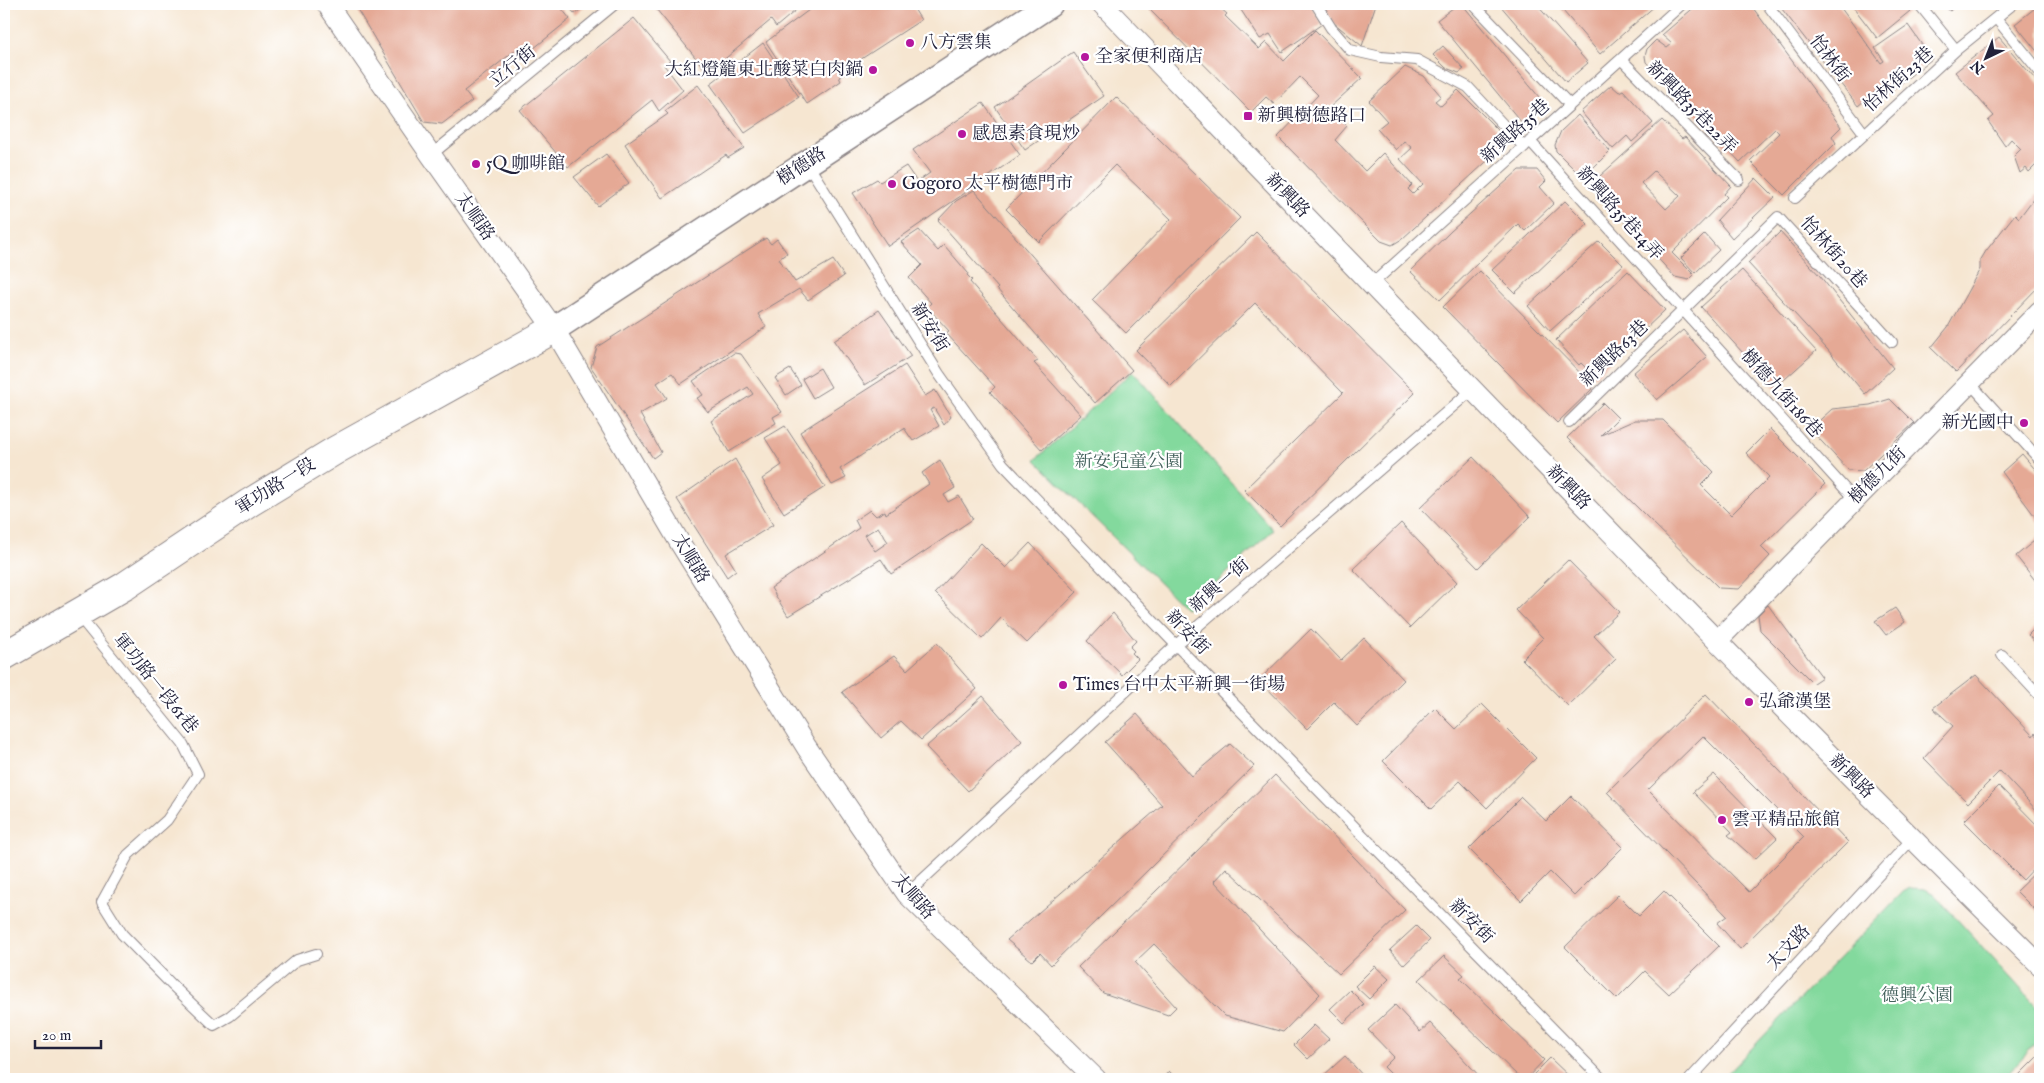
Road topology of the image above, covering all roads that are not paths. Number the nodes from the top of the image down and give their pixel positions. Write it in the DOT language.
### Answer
graph roads {
  1 [pos="327,4"];
  2 [pos="615,4"];
  3 [pos="1050,4"];
  4 [pos="1102,4"];
  5 [pos="1316,4"];
  6 [pos="1473,4"];
  7 [pos="1682,4"];
  8 [pos="1767,4"];
  9 [pos="1919,4"];
  10 [pos="2013,4"];
  11 [pos="1996,18"];
  12 [pos="1956,50"];
  13 [pos="1621,59"];
  14 [pos="2040,72"];
  15 [pos="1570,105"];
  16 [pos="1864,133"];
  17 [pos="1527,144"];
  18 [pos="431,156"];
  19 [pos="807,163"];
  20 [pos="1739,180"];
  21 [pos="1795,198"];
  22 [pos="1372,284"];
  23 [pos="1684,309"];
  24 [pos="2040,311"];
  25 [pos="554,329"];
  26 [pos="1892,342"];
  27 [pos="1970,383"];
  28 [pos="1472,390"];
  29 [pos="1568,422"];
  30 [pos="2040,460"];
  31 [pos="1855,500"];
  32 [pos="78,615"];
  33 [pos="1717,641"];
  34 [pos="1176,645"];
  35 [pos="4,656"];
  36 [pos="2002,656"];
  37 [pos="2040,696"];
  38 [pos="1912,839"];
  39 [pos="907,894"];
  40 [pos="316,954"];
  41 [pos="2040,965"];
  42 [pos="1096,1079"];
  43 [pos="1602,1079"];
  44 [pos="1690,1079"];
  1 -- 18 [label="street, 太順路"];
  2 -- 18 [label="lane, 立行街"];
  3 -- 19 [label="street, 樹德路"];
  4 -- 22 [label="street, 新興路"];
  5 -- 17 [label="lane, 新興路35巷14弄"];
  6 -- 15 [label="lane"];
  7 -- 13 [label="lane, 新興路35巷"];
  8 -- 16 [label="lane, 怡林街"];
  9 -- 12 [label="lane"];
  10 -- 11 [label="lane, 怡林街23巷"];
  11 -- 12 [label="lane, 怡林街23巷"];
  11 -- 14 [label="lane"];
  12 -- 16 [label="lane, 怡林街23巷"];
  13 -- 15 [label="lane, 新興路35巷"];
  13 -- 20 [label="lane, 新興路35巷22弄"];
  15 -- 17 [label="lane, 新興路35巷"];
  16 -- 21 [label="lane, 怡林街20巷"];
  17 -- 22 [label="lane, 新興路35巷"];
  17 -- 23 [label="lane, 新興路35巷14弄"];
  18 -- 25 [label="street, 太順路"];
  19 -- 25 [label="street, 樹德路"];
  19 -- 34 [label="lane, 新安街"];
  22 -- 28 [label="street, 新興路"];
  23 -- 26 [label="lane, 怡林街20巷"];
  23 -- 29 [label="lane, 新興路63巷"];
  23 -- 31 [label="lane, 樹德九街186巷"];
  24 -- 27 [label="street, 樹德九街"];
  25 -- 32 [label="main road, 軍功路一段"];
  25 -- 39 [label="street, 太順路"];
  27 -- 30 [label="lane"];
  27 -- 31 [label="street, 樹德九街"];
  28 -- 33 [label="street, 新興路"];
  28 -- 34 [label="lane, 新興一街"];
  31 -- 33 [label="street, 樹德九街"];
  32 -- 35 [label="main road, 軍功路一段"];
  32 -- 40 [label="lane, 軍功路一段61巷"];
  33 -- 38 [label="street, 新興路"];
  34 -- 39 [label="lane, 新興一街"];
  34 -- 43 [label="lane, 新安街"];
  36 -- 37 [label="lane"];
  38 -- 41 [label="street, 新興路"];
  38 -- 44 [label="lane, 太文路"];
  39 -- 42 [label="street, 太順路"];
}
